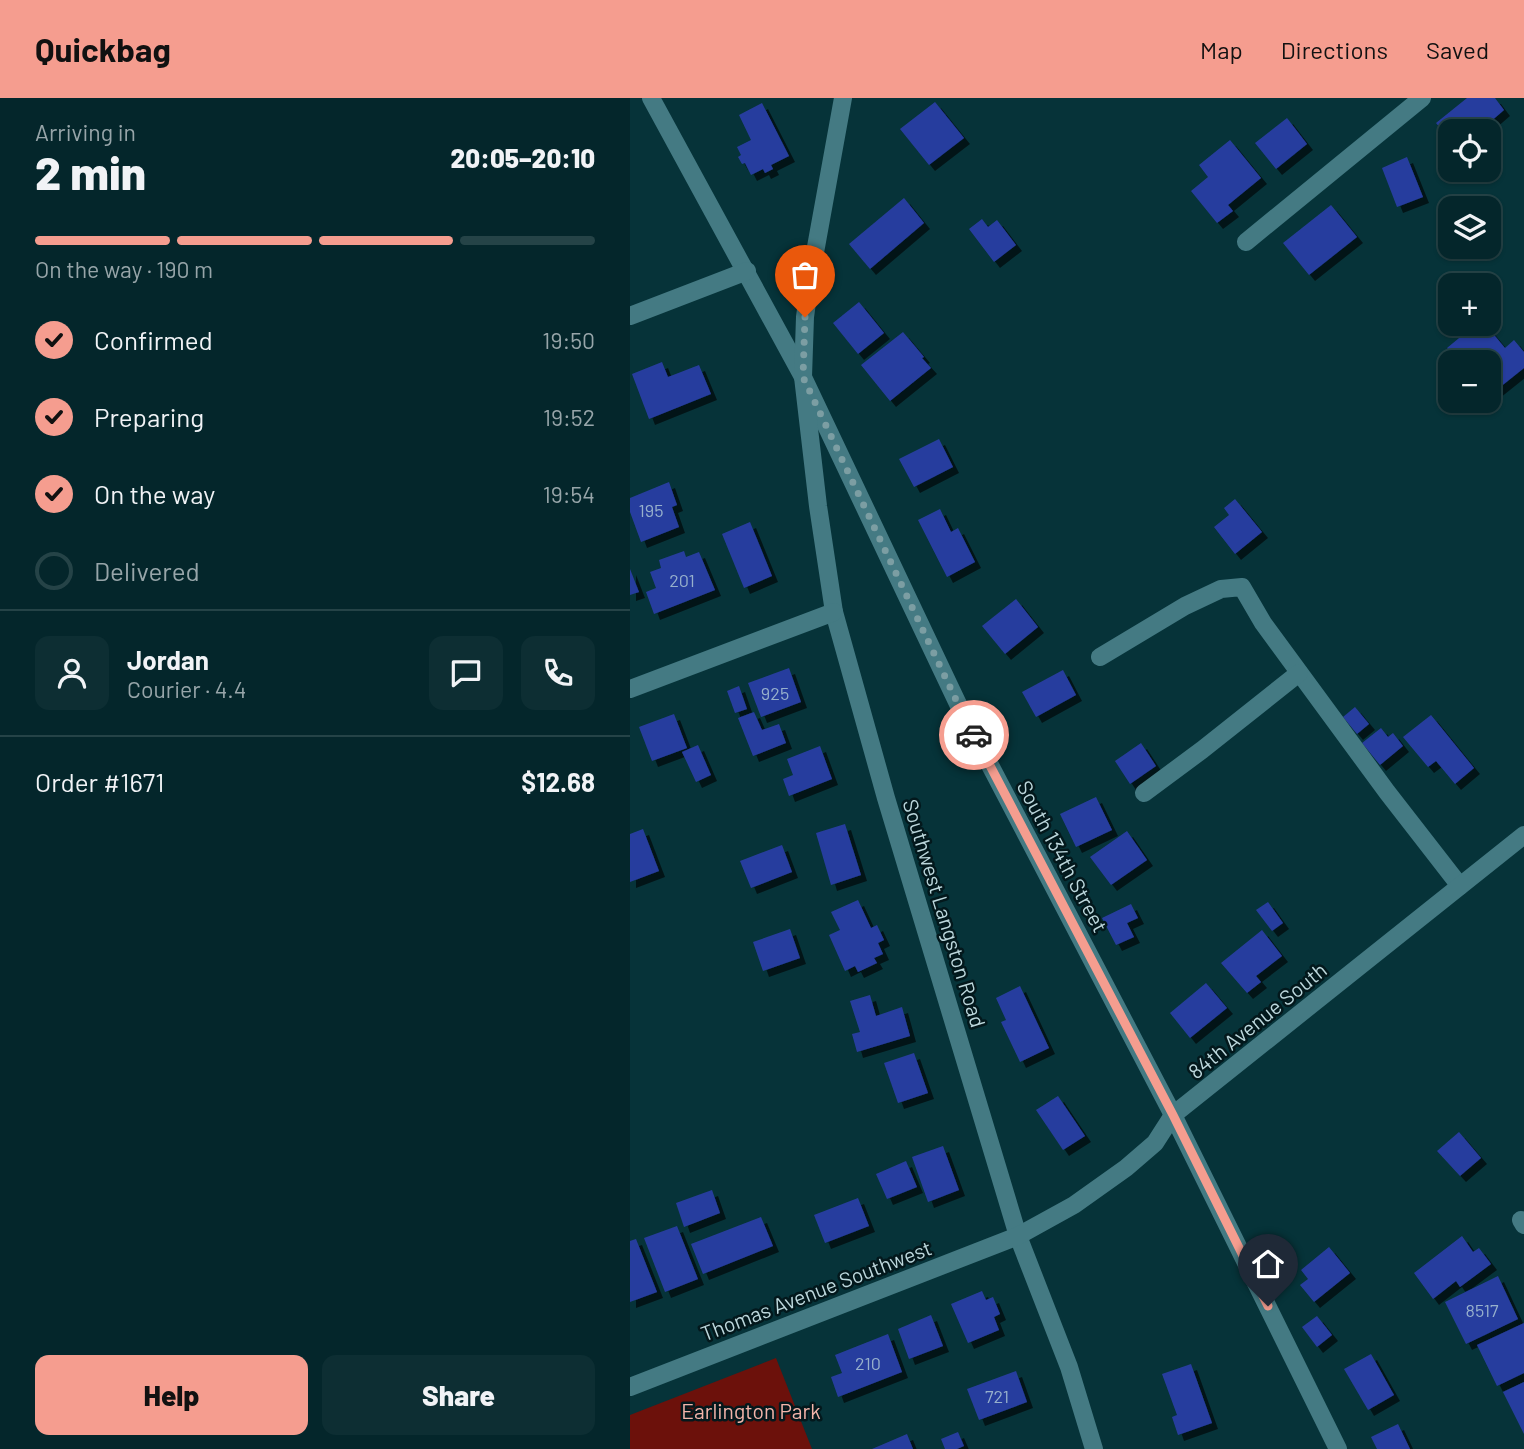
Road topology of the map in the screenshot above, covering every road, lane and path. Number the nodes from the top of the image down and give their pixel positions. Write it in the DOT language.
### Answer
graph roads {
  1 [pos="651,98"];
  2 [pos="843,98"];
  3 [pos="1422,98"];
  4 [pos="1246,242"];
  5 [pos="747,271"];
  6 [pos="630,316"];
  7 [pos="803,377"];
  8 [pos="834,612"];
  9 [pos="1100,657"];
  10 [pos="1299,673"];
  11 [pos="630,689"];
  12 [pos="1144,793"];
  13 [pos="1524,835"];
  14 [pos="1460,886"];
  15 [pos="1173,1115"];
  16 [pos="1018,1236"];
  17 [pos="630,1387"];
  18 [pos="1094,1449"];
  19 [pos="1338,1449"];
  1 -- 5 [label="street, South 134th Street"];
  2 -- 7 [label="street"];
  3 -- 4 [label="street"];
  5 -- 6 [label="street"];
  5 -- 7 [label="street, South 134th Street"];
  7 -- 8 [label="street, Southwest Langston Road"];
  7 -- 15 [label="street, South 134th Street"];
  8 -- 11 [label="street"];
  8 -- 16 [label="street, Southwest Langston Road"];
  9 -- 10 [label="street"];
  10 -- 12 [label="street"];
  10 -- 14 [label="street"];
  13 -- 14 [label="street, 84th Avenue South"];
  14 -- 15 [label="street, 84th Avenue South"];
  15 -- 16 [label="street, 84th Avenue South"];
  15 -- 19 [label="street, South 134th Street"];
  16 -- 17 [label="street, Thomas Avenue Southwest"];
  16 -- 18 [label="street, Southwest Langston Road"];
}
